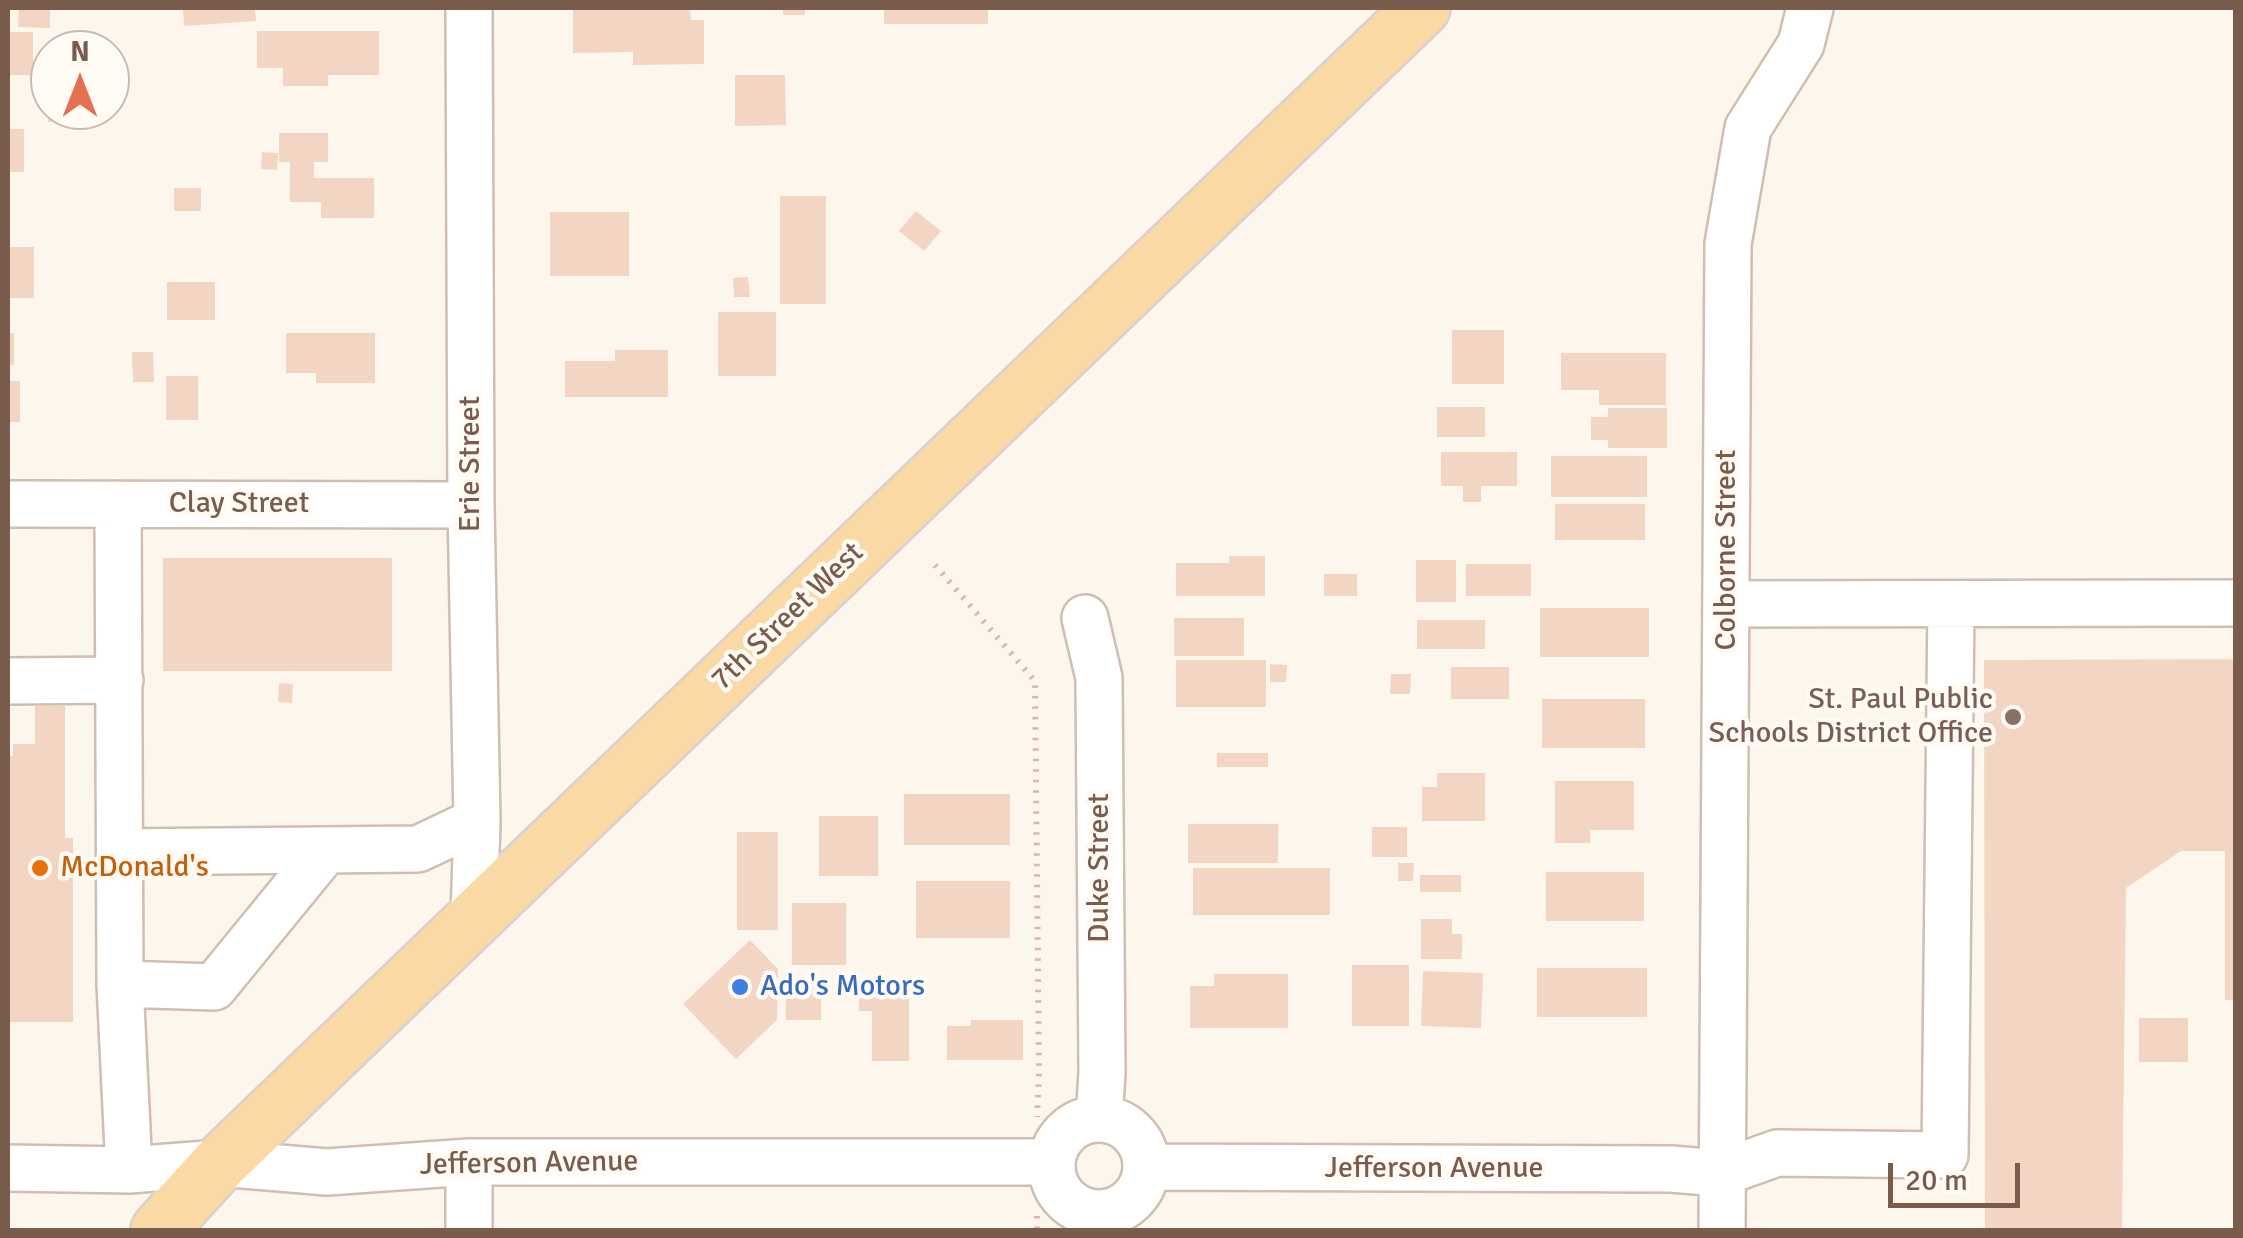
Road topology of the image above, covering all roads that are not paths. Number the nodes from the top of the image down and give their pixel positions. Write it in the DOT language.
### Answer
graph roads {
  1 [pos="469,8"];
  2 [pos="1810,8"];
  3 [pos="1418,11"];
  4 [pos="8,504"];
  5 [pos="118,504"];
  6 [pos="471,505"];
  7 [pos="2236,603"];
  8 [pos="1726,604"];
  9 [pos="1950,604"];
  10 [pos="1085,618"];
  11 [pos="120,680"];
  12 [pos="8,681"];
  13 [pos="477,822"];
  14 [pos="326,850"];
  15 [pos="120,852"];
  16 [pos="474,920"];
  17 [pos="120,984"];
  18 [pos="1099,1119"];
  19 [pos="468,1162"];
  20 [pos="220,1164"];
  21 [pos="1052,1166"];
  22 [pos="1146,1167"];
  23 [pos="8,1168"];
  24 [pos="128,1170"];
  25 [pos="1721,1173"];
  26 [pos="1098,1222"];
  27 [pos="159,1230"];
  28 [pos="469,1230"];
  29 [pos="1722,1230"];
  1 -- 6 [label="street, Erie Street"];
  2 -- 8 [label="street, Colborne Street"];
  3 -- 16 [label="main road, 7th Street West"];
  4 -- 5 [label="street, Clay Street"];
  5 -- 6 [label="street, Clay Street"];
  5 -- 11 [label="street"];
  6 -- 13 [label="street, Erie Street"];
  7 -- 9 [label="street"];
  8 -- 9 [label="street"];
  8 -- 25 [label="street, Colborne Street"];
  9 -- 25 [label="street"];
  10 -- 18 [label="street, Duke Street"];
  11 -- 12 [label="street"];
  11 -- 15 [label="street"];
  13 -- 14 [label="street"];
  13 -- 16 [label="street, Erie Street"];
  14 -- 15 [label="street"];
  14 -- 17 [label="street"];
  15 -- 17 [label="street"];
  16 -- 20 [label="main road, 7th Street West"];
  17 -- 24 [label="street"];
  18 -- 21 [label="street"];
  18 -- 22 [label="street"];
  19 -- 20 [label="street, Jefferson Avenue"];
  19 -- 21 [label="street, Jefferson Avenue"];
  19 -- 28 [label="street"];
  20 -- 24 [label="street, Jefferson Avenue"];
  20 -- 27 [label="main road, 7th Street West"];
  21 -- 26 [label="street"];
  22 -- 25 [label="street, Jefferson Avenue"];
  22 -- 26 [label="street"];
  23 -- 24 [label="street, Jefferson Avenue"];
  25 -- 29 [label="street, Colborne Street"];
}
